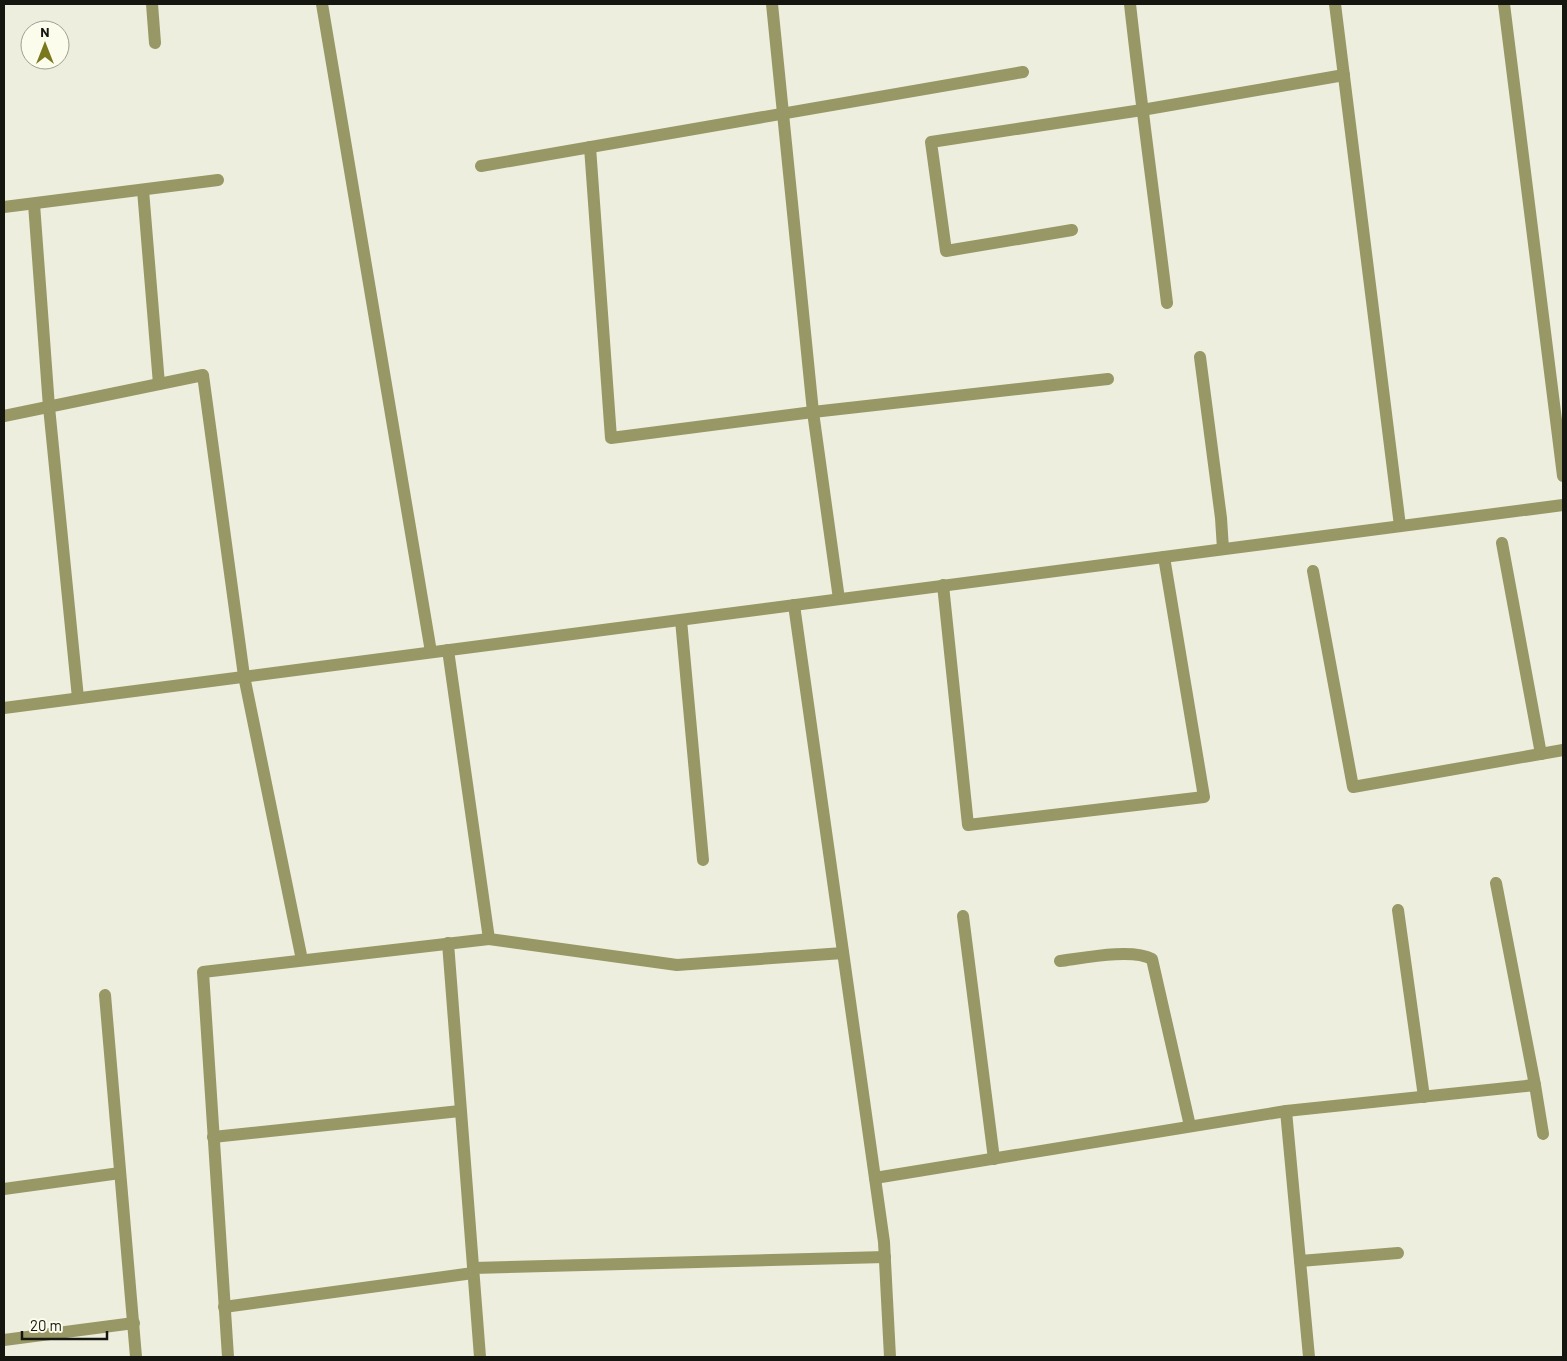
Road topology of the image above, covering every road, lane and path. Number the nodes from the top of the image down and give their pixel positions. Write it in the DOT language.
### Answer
graph roads {
  1 [pos="152,4"];
  2 [pos="322,4"];
  3 [pos="772,4"];
  4 [pos="1130,4"];
  5 [pos="1335,4"];
  6 [pos="1504,4"];
  7 [pos="155,43"];
  8 [pos="1023,72"];
  9 [pos="1344,75"];
  10 [pos="1142,110"];
  11 [pos="783,114"];
  12 [pos="590,147"];
  13 [pos="482,166"];
  14 [pos="218,180"];
  15 [pos="143,190"];
  16 [pos="34,204"];
  17 [pos="4,207"];
  18 [pos="1072,230"];
  19 [pos="1167,303"];
  20 [pos="1200,357"];
  21 [pos="1108,379"];
  22 [pos="159,384"];
  23 [pos="48,407"];
  24 [pos="813,412"];
  25 [pos="4,416"];
  26 [pos="1563,476"];
  27 [pos="1563,505"];
  28 [pos="1400,526"];
  29 [pos="1502,543"];
  30 [pos="1223,549"];
  31 [pos="1164,557"];
  32 [pos="1313,571"];
  33 [pos="943,586"];
  34 [pos="839,599"];
  35 [pos="794,605"];
  36 [pos="681,620"];
  37 [pos="448,650"];
  38 [pos="431,652"];
  39 [pos="244,676"];
  40 [pos="78,698"];
  41 [pos="4,708"];
  42 [pos="1563,750"];
  43 [pos="1541,754"];
  44 [pos="703,860"];
  45 [pos="1496,883"];
  46 [pos="1398,910"];
  47 [pos="963,916"];
  48 [pos="489,939"];
  49 [pos="448,942"];
  50 [pos="843,953"];
  51 [pos="302,960"];
  52 [pos="1060,961"];
  53 [pos="106,995"];
  54 [pos="1535,1085"];
  55 [pos="1424,1096"];
  56 [pos="460,1111"];
  57 [pos="1286,1111"];
  58 [pos="1190,1126"];
  59 [pos="1543,1134"];
  60 [pos="213,1136"];
  61 [pos="994,1159"];
  62 [pos="120,1173"];
  63 [pos="875,1178"];
  64 [pos="4,1189"];
  65 [pos="1398,1253"];
  66 [pos="885,1257"];
  67 [pos="1300,1261"];
  68 [pos="473,1271"];
  69 [pos="224,1307"];
  70 [pos="134,1323"];
  71 [pos="4,1340"];
  72 [pos="136,1357"];
  73 [pos="228,1357"];
  74 [pos="480,1357"];
  75 [pos="890,1357"];
  76 [pos="1309,1357"];
  1 -- 7 [label="street"];
  2 -- 38 [label="street"];
  3 -- 11 [label="street"];
  4 -- 10 [label="street"];
  5 -- 9 [label="street"];
  6 -- 26 [label="street"];
  8 -- 11 [label="street"];
  9 -- 10 [label="street"];
  9 -- 28 [label="street"];
  10 -- 18 [label="street"];
  10 -- 19 [label="street"];
  11 -- 12 [label="street"];
  11 -- 24 [label="street"];
  12 -- 13 [label="street"];
  12 -- 24 [label="street"];
  14 -- 15 [label="street"];
  15 -- 16 [label="street"];
  15 -- 22 [label="street"];
  16 -- 17 [label="street"];
  16 -- 23 [label="street"];
  20 -- 30 [label="street"];
  21 -- 24 [label="street"];
  22 -- 23 [label="street"];
  22 -- 39 [label="street"];
  23 -- 25 [label="street"];
  23 -- 40 [label="street"];
  24 -- 34 [label="street"];
  27 -- 28 [label="street"];
  28 -- 30 [label="street"];
  29 -- 43 [label="street"];
  30 -- 31 [label="street"];
  31 -- 33 [label="street"];
  31 -- 33 [label="street"];
  32 -- 43 [label="street"];
  33 -- 34 [label="street"];
  34 -- 35 [label="street"];
  35 -- 36 [label="street"];
  35 -- 50 [label="street"];
  36 -- 37 [label="street"];
  36 -- 44 [label="street"];
  37 -- 38 [label="street"];
  37 -- 48 [label="street"];
  38 -- 39 [label="street"];
  39 -- 40 [label="street"];
  39 -- 51 [label="street"];
  40 -- 41 [label="street"];
  42 -- 43 [label="street"];
  45 -- 54 [label="street"];
  46 -- 55 [label="street"];
  47 -- 61 [label="street"];
  48 -- 49 [label="street"];
  48 -- 50 [label="street"];
  49 -- 51 [label="street"];
  49 -- 56 [label="street"];
  50 -- 63 [label="street"];
  51 -- 60 [label="street"];
  52 -- 58 [label="street"];
  53 -- 62 [label="street"];
  54 -- 55 [label="street"];
  54 -- 59 [label="street"];
  55 -- 57 [label="street"];
  56 -- 60 [label="street"];
  56 -- 68 [label="street"];
  57 -- 58 [label="street"];
  57 -- 67 [label="street"];
  58 -- 61 [label="street"];
  60 -- 69 [label="street"];
  61 -- 63 [label="street"];
  62 -- 64 [label="street"];
  62 -- 70 [label="street"];
  63 -- 66 [label="street"];
  65 -- 67 [label="street"];
  66 -- 68 [label="street"];
  66 -- 75 [label="street"];
  67 -- 76 [label="street"];
  68 -- 69 [label="street"];
  68 -- 74 [label="street"];
  69 -- 73 [label="street"];
  70 -- 71 [label="street"];
  70 -- 72 [label="street"];
}
